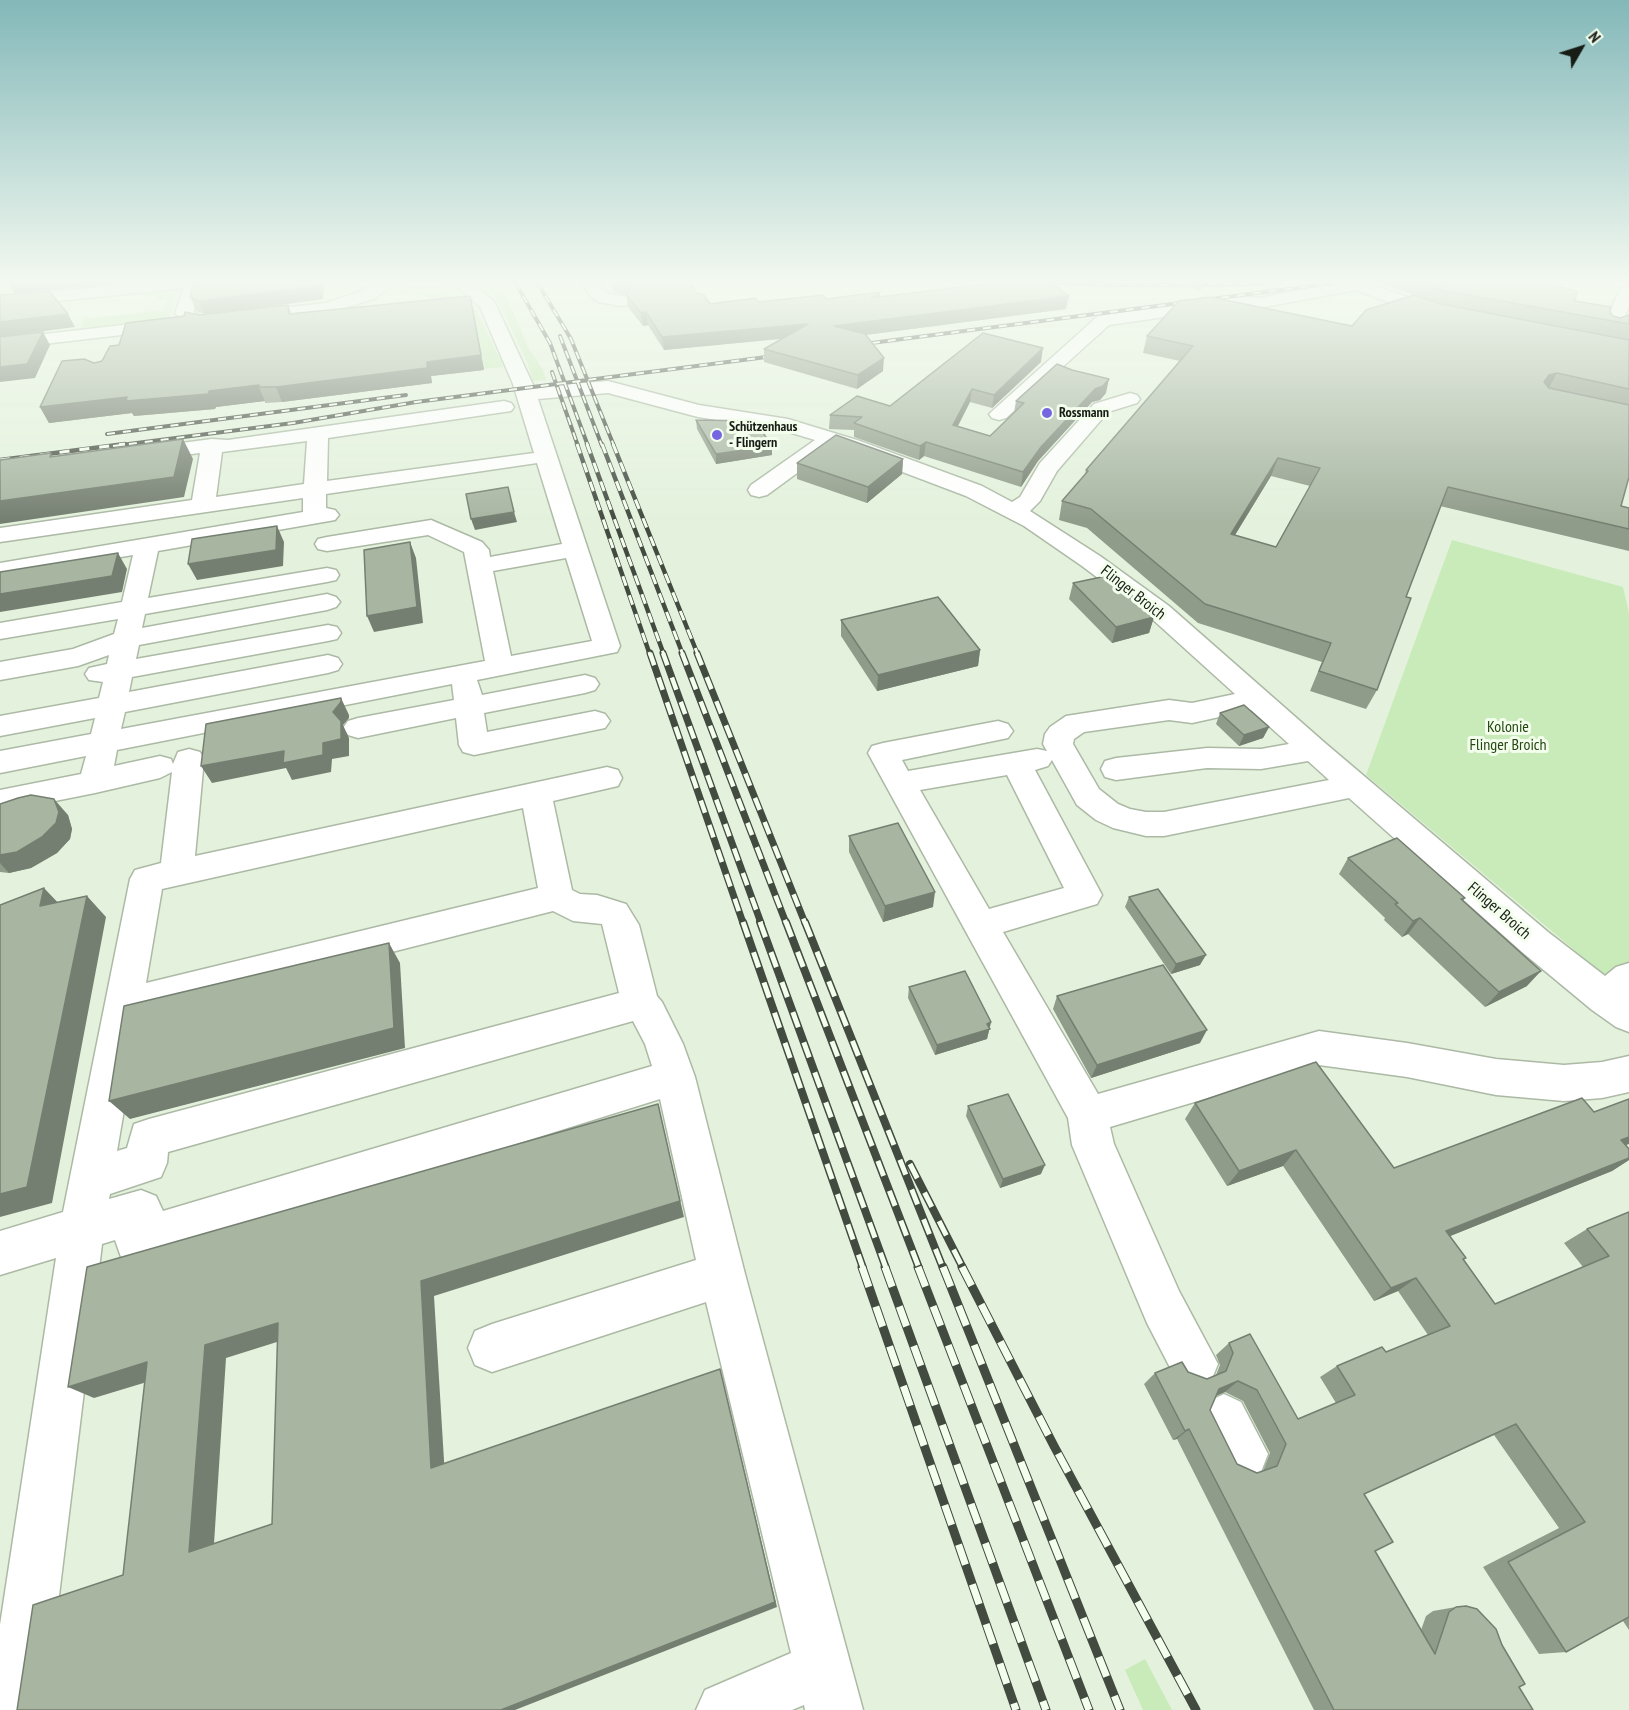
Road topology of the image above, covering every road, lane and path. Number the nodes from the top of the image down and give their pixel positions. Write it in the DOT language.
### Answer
graph roads {
  1 [pos="501,362"];
  2 [pos="1057,362"];
  3 [pos="1130,399"];
  4 [pos="512,409"];
  5 [pos="999,414"];
  6 [pos="832,438"];
  7 [pos="318,443"];
  8 [pos="212,445"];
  9 [pos="537,453"];
  10 [pos="118,457"];
  11 [pos="209,468"];
  12 [pos="1063,473"];
  13 [pos="759,490"];
  14 [pos="420,496"];
  15 [pos="203,506"];
  16 [pos="324,509"];
  17 [pos="1023,516"];
  18 [pos="0,535"];
  19 [pos="327,544"];
  20 [pos="147,545"];
  21 [pos="575,549"];
  22 [pos="479,566"];
  23 [pos="0,570"];
  24 [pos="327,575"];
  25 [pos="327,602"];
  26 [pos="133,608"];
  27 [pos="0,631"];
  28 [pos="328,633"];
  29 [pos="127,639"];
  30 [pos="328,664"];
  31 [pos="500,667"];
  32 [pos="0,671"];
  33 [pos="120,671"];
  34 [pos="465,674"];
  35 [pos="585,684"];
  36 [pos="0,692"];
  37 [pos="329,699"];
  38 [pos="1257,699"];
  39 [pos="112,705"];
  40 [pos="470,706"];
  41 [pos="595,721"];
  42 [pos="0,726"];
  43 [pos="358,728"];
  44 [pos="998,731"];
  45 [pos="104,742"];
  46 [pos="1314,750"];
  47 [pos="1062,755"];
  48 [pos="0,762"];
  49 [pos="1016,762"];
  50 [pos="1116,769"];
  51 [pos="607,778"];
  52 [pos="96,780"];
  53 [pos="900,783"];
  54 [pos="1354,786"];
  55 [pos="536,794"];
  56 [pos="0,801"];
  57 [pos="177,872"];
  58 [pos="557,897"];
  59 [pos="981,925"];
  60 [pos="1621,998"];
  61 [pos="640,1003"];
  62 [pos="126,1004"];
  63 [pos="1629,1074"];
  64 [pos="675,1077"];
  65 [pos="1088,1115"];
  66 [pos="92,1179"];
  67 [pos="82,1229"];
  68 [pos="0,1253"];
  69 [pos="722,1274"];
  70 [pos="492,1348"];
  71 [pos="1194,1364"];
  72 [pos="829,1689"];
  73 [pos="16,1710"];
  74 [pos="725,1710"];
  1 -- 4 [label="street"];
  2 -- 5 [label="street"];
  3 -- 17 [label="street"];
  4 -- 6 [label="street, Flinger Broich"];
  4 -- 7 [label="street, Flinger Broich"];
  4 -- 9 [label="street"];
  6 -- 13 [label="street"];
  6 -- 17 [label="street, Flinger Broich"];
  7 -- 8 [label="street"];
  7 -- 11 [label="street"];
  7 -- 16 [label="street"];
  8 -- 10 [label="street"];
  8 -- 11 [label="street"];
  9 -- 14 [label="street"];
  9 -- 16 [label="street"];
  9 -- 21 [label="street"];
  11 -- 15 [label="street"];
  12 -- 17 [label="street"];
  15 -- 16 [label="street"];
  15 -- 18 [label="street"];
  16 -- 19 [label="street"];
  16 -- 20 [label="street"];
  17 -- 38 [label="street, Flinger Broich"];
  19 -- 22 [label="street"];
  19 -- 24 [label="street"];
  20 -- 23 [label="street"];
  20 -- 26 [label="street"];
  21 -- 22 [label="street"];
  21 -- 31 [label="street"];
  22 -- 31 [label="street"];
  24 -- 25 [label="street"];
  24 -- 26 [label="street"];
  25 -- 28 [label="street"];
  25 -- 29 [label="street"];
  26 -- 27 [label="street"];
  26 -- 29 [label="street"];
  28 -- 30 [label="street"];
  28 -- 33 [label="street"];
  29 -- 32 [label="street"];
  29 -- 33 [label="street"];
  30 -- 37 [label="street"];
  30 -- 39 [label="street"];
  31 -- 34 [label="street"];
  33 -- 36 [label="street"];
  33 -- 39 [label="street"];
  34 -- 37 [label="street"];
  34 -- 40 [label="street"];
  35 -- 40 [label="street"];
  37 -- 45 [label="street"];
  38 -- 46 [label="street, Flinger Broich"];
  38 -- 47 [label="street"];
  39 -- 42 [label="street"];
  39 -- 45 [label="street"];
  40 -- 41 [label="street"];
  40 -- 43 [label="street"];
  44 -- 53 [label="street"];
  45 -- 48 [label="street"];
  45 -- 52 [label="street"];
  46 -- 50 [label="street"];
  46 -- 54 [label="street, Flinger Broich"];
  47 -- 49 [label="street"];
  47 -- 54 [label="street"];
  49 -- 53 [label="street"];
  49 -- 59 [label="street"];
  51 -- 55 [label="street"];
  52 -- 56 [label="street"];
  52 -- 57 [label="street"];
  53 -- 59 [label="street"];
  54 -- 60 [label="street, Flinger Broich"];
  55 -- 57 [label="street"];
  55 -- 58 [label="street"];
  57 -- 62 [label="street"];
  58 -- 61 [label="street"];
  58 -- 62 [label="street"];
  59 -- 65 [label="street"];
  61 -- 64 [label="street"];
  61 -- 66 [label="street"];
  62 -- 66 [label="street"];
  63 -- 65 [label="street"];
  64 -- 67 [label="street"];
  64 -- 69 [label="street"];
  65 -- 71 [label="street"];
  66 -- 67 [label="street"];
  67 -- 68 [label="street"];
  67 -- 73 [label="street"];
  69 -- 70 [label="street"];
  69 -- 72 [label="street"];
  72 -- 74 [label="street"];
}
